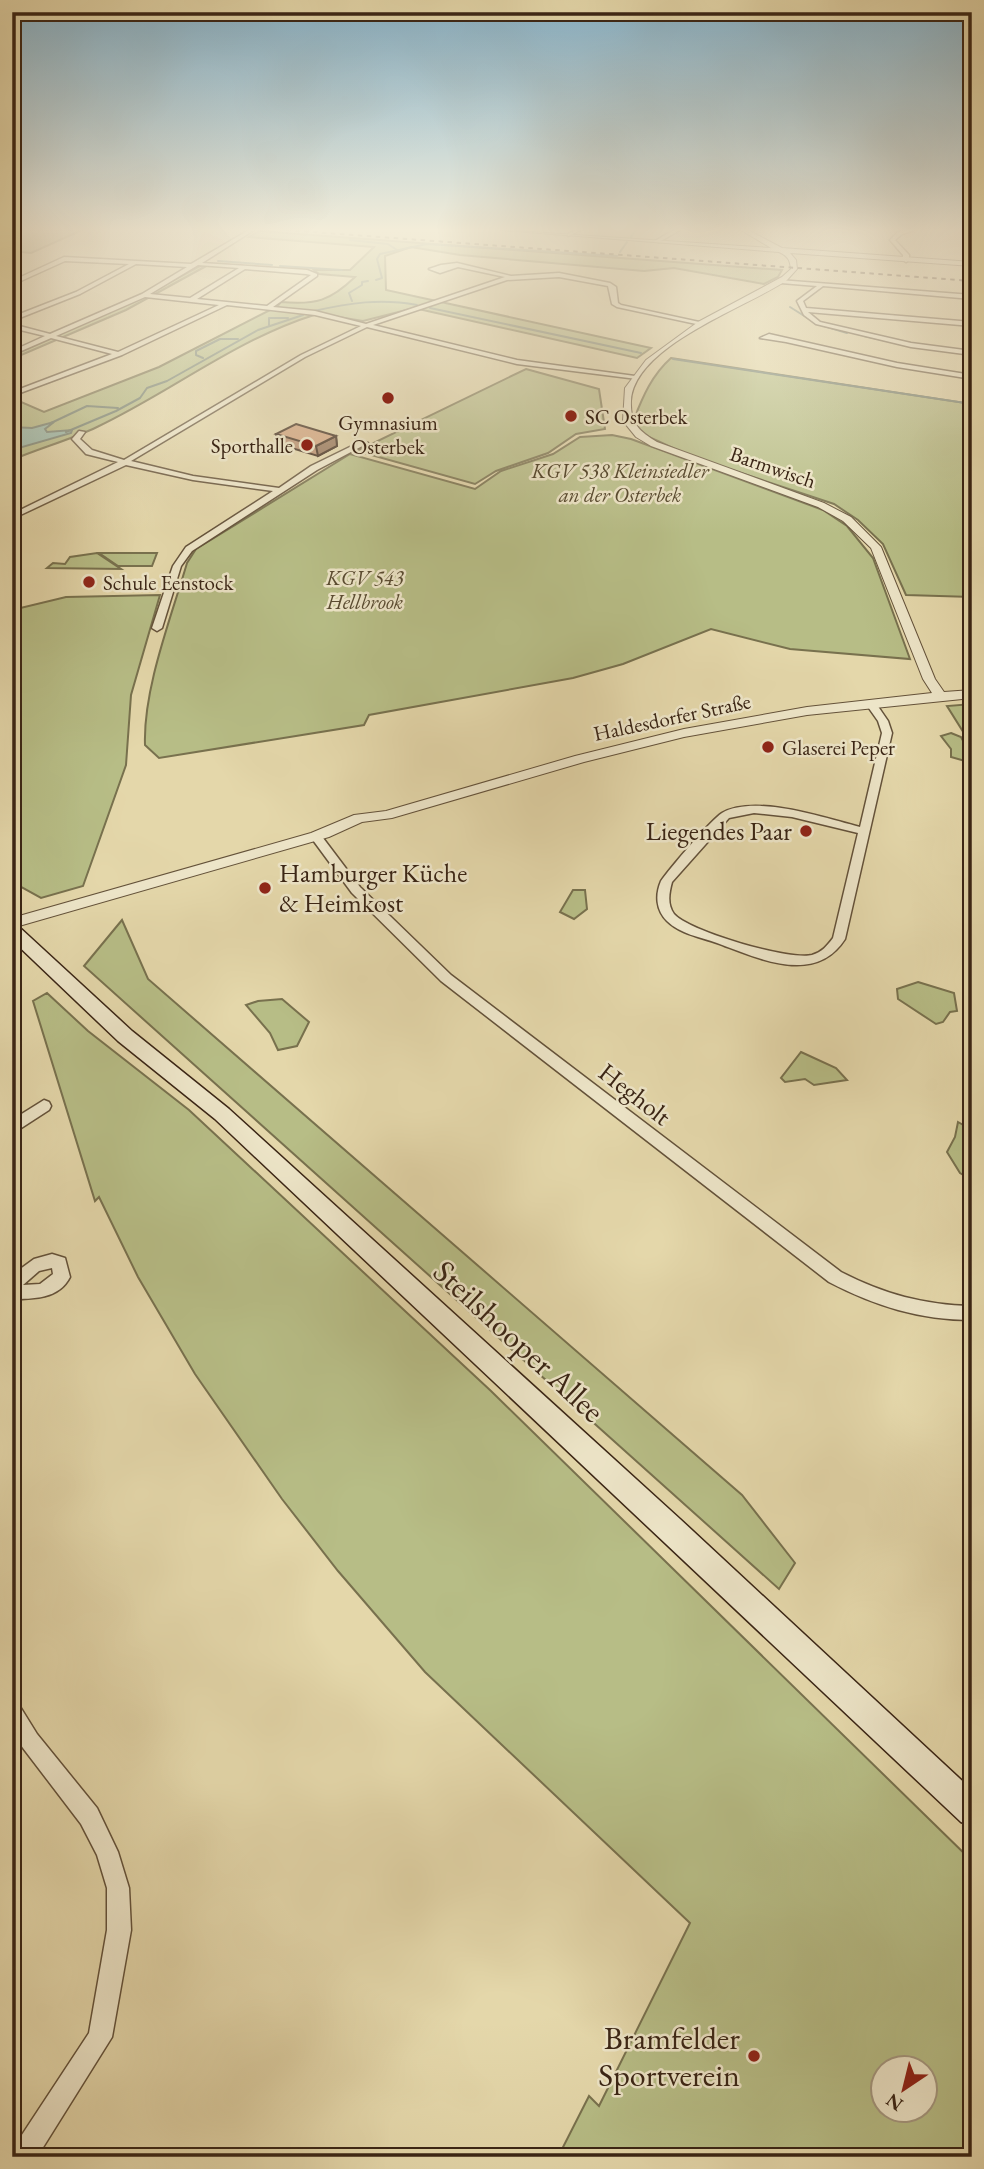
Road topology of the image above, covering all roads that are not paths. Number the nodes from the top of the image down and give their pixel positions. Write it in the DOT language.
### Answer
graph roads {
  1 [pos="32,331"];
  2 [pos="62,331"];
  3 [pos="172,331"];
  4 [pos="355,331"];
  5 [pos="393,331"];
  6 [pos="690,331"];
  7 [pos="848,331"];
  8 [pos="854,333"];
  9 [pos="51,336"];
  10 [pos="845,339"];
  11 [pos="784,341"];
  12 [pos="837,344"];
  13 [pos="828,350"];
  14 [pos="12,353"];
  15 [pos="972,353"];
  16 [pos="120,354"];
  17 [pos="972,377"];
  18 [pos="635,378"];
  19 [pos="12,394"];
  20 [pos="81,432"];
  21 [pos="359,441"];
  22 [pos="125,462"];
  23 [pos="279,490"];
  24 [pos="12,517"];
  25 [pos="157,628"];
  26 [pos="972,694"];
  27 [pos="941,697"];
  28 [pos="871,704"];
  29 [pos="863,831"];
  30 [pos="316,836"];
  31 [pos="12,923"];
  32 [pos="12,930"];
  33 [pos="44,1106"];
  34 [pos="12,1128"];
  35 [pos="12,1285"];
  36 [pos="12,1292"];
  37 [pos="972,1313"];
  38 [pos="12,1712"];
  39 [pos="972,1811"];
  40 [pos="22,2157"];
  1 -- 9 [label="street"];
  2 -- 9 [label="street"];
  3 -- 16 [label="street"];
  4 -- 22 [label="street"];
  5 -- 18 [label="street"];
  6 -- 18 [label="street"];
  7 -- 8 [label="street"];
  8 -- 10 [label="street"];
  8 -- 15 [label="street"];
  9 -- 14 [label="street"];
  9 -- 16 [label="street"];
  11 -- 13 [label="street"];
  12 -- 13 [label="street"];
  13 -- 17 [label="street"];
  16 -- 19 [label="street"];
  18 -- 27 [label="street, Barmwisch"];
  20 -- 22 [label="street"];
  21 -- 23 [label="street"];
  22 -- 23 [label="street"];
  22 -- 24 [label="street"];
  23 -- 25 [label="street"];
  26 -- 27 [label="street, Haldesdorfer Straße"];
  27 -- 28 [label="street, Haldesdorfer Straße"];
  28 -- 29 [label="street"];
  28 -- 30 [label="street, Haldesdorfer Straße"];
  29 -- 29 [label="street"];
  30 -- 31 [label="street, Haldesdorfer Straße"];
  30 -- 37 [label="street, Hegholt"];
  32 -- 39 [label="main road, Steilshooper Allee"];
  33 -- 34 [label="street"];
  35 -- 36 [label="street"];
  38 -- 40 [label="street"];
}
